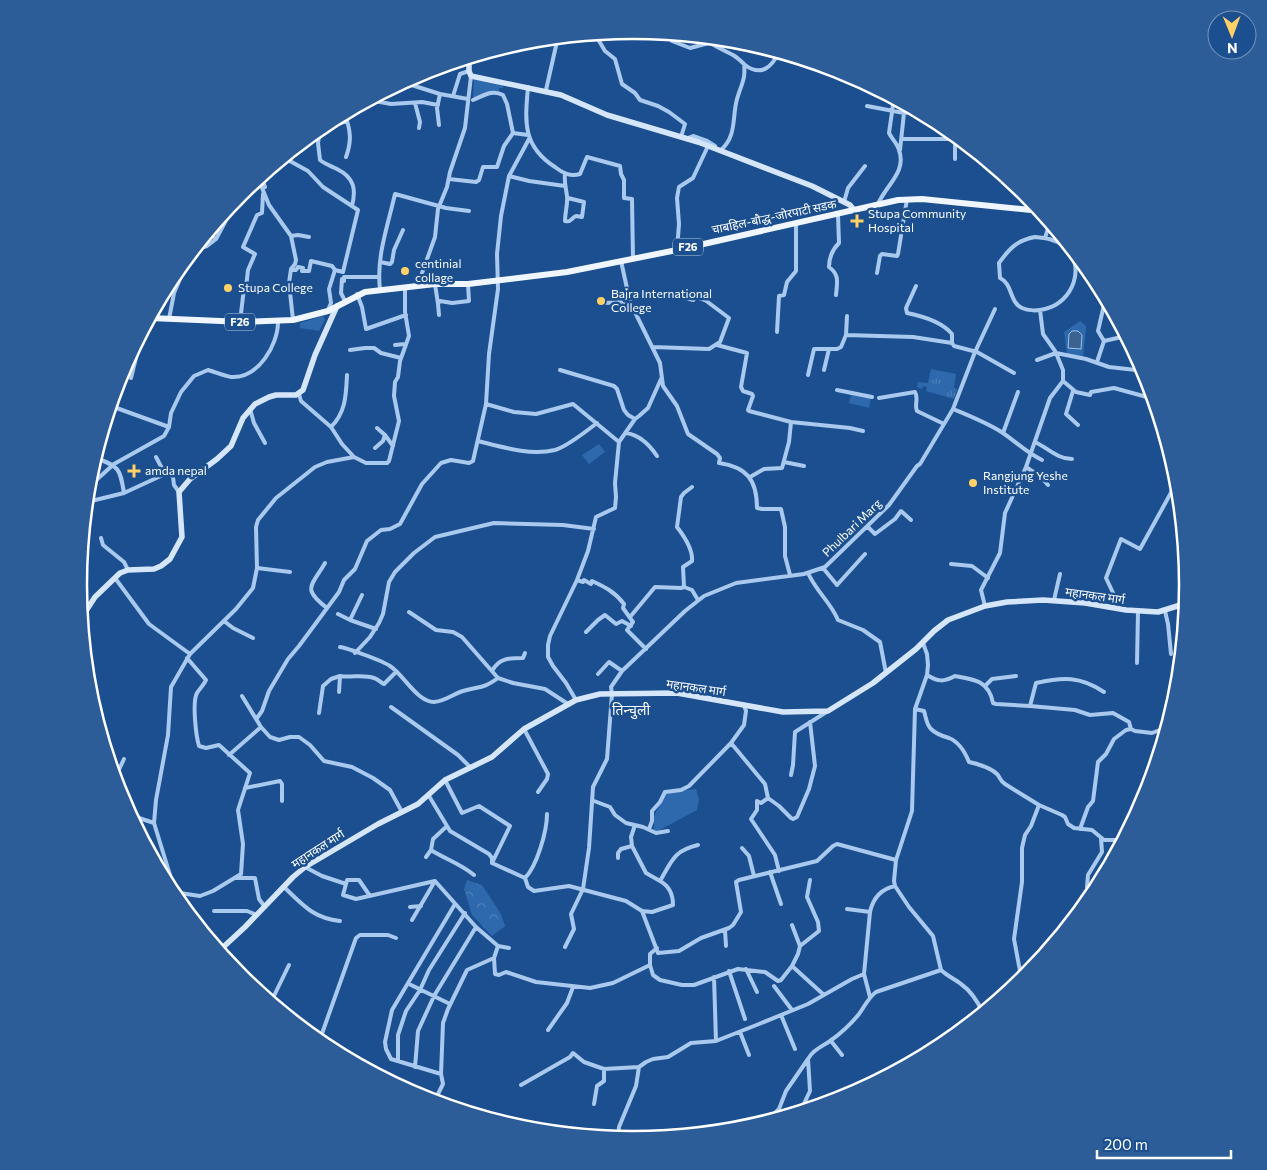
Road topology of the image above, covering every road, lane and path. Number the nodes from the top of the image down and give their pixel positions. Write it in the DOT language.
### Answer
graph roads {
  1 [pos="598,40"];
  2 [pos="672,41"];
  3 [pos="707,43"];
  4 [pos="557,44"];
  5 [pos="711,44"];
  6 [pos="776,57"];
  7 [pos="469,64"];
  8 [pos="744,64"];
  9 [pos="470,73"];
  10 [pos="413,85"];
  11 [pos="528,87"];
  12 [pos="546,90"];
  13 [pos="440,94"];
  14 [pos="453,96"];
  15 [pos="470,99"];
  16 [pos="379,102"];
  17 [pos="415,103"];
  18 [pos="893,104"];
  19 [pos="438,105"];
  20 [pos="867,106"];
  21 [pos="891,111"];
  22 [pos="904,113"];
  23 [pos="908,113"];
  24 [pos="347,120"];
  25 [pos="439,125"];
  26 [pos="419,128"];
  27 [pos="513,133"];
  28 [pos="528,137"];
  29 [pos="684,138"];
  30 [pos="902,139"];
  31 [pos="946,139"];
  32 [pos="318,140"];
  33 [pos="955,144"];
  34 [pos="708,146"];
  35 [pos="722,151"];
  36 [pos="900,152"];
  37 [pos="346,157"];
  38 [pos="955,159"];
  39 [pos="290,161"];
  40 [pos="865,166"];
  41 [pos="565,174"];
  42 [pos="509,176"];
  43 [pos="449,179"];
  44 [pos="264,183"];
  45 [pos="261,186"];
  46 [pos="565,186"];
  47 [pos="265,187"];
  48 [pos="264,194"];
  49 [pos="568,198"];
  50 [pos="907,199"];
  51 [pos="844,202"];
  52 [pos="878,204"];
  53 [pos="352,206"];
  54 [pos="439,206"];
  55 [pos="1026,206"];
  56 [pos="854,210"];
  57 [pos="468,211"];
  58 [pos="838,215"];
  59 [pos="796,223"];
  60 [pos="223,225"];
  61 [pos="1048,229"];
  62 [pos="403,230"];
  63 [pos="213,236"];
  64 [pos="291,236"];
  65 [pos="309,237"];
  66 [pos="216,238"];
  67 [pos="1045,238"];
  68 [pos="1061,244"];
  69 [pos="204,247"];
  70 [pos="677,250"];
  71 [pos="633,259"];
  72 [pos="621,261"];
  73 [pos="380,262"];
  74 [pos="1074,262"];
  75 [pos="291,270"];
  76 [pos="335,270"];
  77 [pos="343,272"];
  78 [pos="877,272"];
  79 [pos="379,277"];
  80 [pos="342,281"];
  81 [pos="497,281"];
  82 [pos="178,283"];
  83 [pos="435,284"];
  84 [pos="468,284"];
  85 [pos="401,286"];
  86 [pos="916,286"];
  87 [pos="417,287"];
  88 [pos="380,289"];
  89 [pos="666,292"];
  90 [pos="357,294"];
  91 [pos="836,296"];
  92 [pos="345,301"];
  93 [pos="630,302"];
  94 [pos="602,303"];
  95 [pos="438,304"];
  96 [pos="337,306"];
  97 [pos="1104,308"];
  98 [pos="995,309"];
  99 [pos="1040,310"];
  100 [pos="328,311"];
  101 [pos="406,315"];
  102 [pos="439,315"];
  103 [pos="847,316"];
  104 [pos="157,318"];
  105 [pos="169,319"];
  106 [pos="293,320"];
  107 [pos="240,322"];
  108 [pos="278,322"];
  109 [pos="777,332"];
  110 [pos="846,335"];
  111 [pos="1120,337"];
  112 [pos="1104,340"];
  113 [pos="952,342"];
  114 [pos="405,344"];
  115 [pos="395,345"];
  116 [pos="717,345"];
  117 [pos="653,347"];
  118 [pos="829,349"];
  119 [pos="350,350"];
  120 [pos="975,352"];
  121 [pos="1055,352"];
  122 [pos="401,358"];
  123 [pos="1037,360"];
  124 [pos="1098,362"];
  125 [pos="135,364"];
  126 [pos="560,370"];
  127 [pos="824,370"];
  128 [pos="1135,370"];
  129 [pos="1014,373"];
  130 [pos="347,375"];
  131 [pos="808,375"];
  132 [pos="131,378"];
  133 [pos="661,378"];
  134 [pos="1063,381"];
  135 [pos="837,390"];
  136 [pos="1073,390"];
  137 [pos="1018,392"];
  138 [pos="299,394"];
  139 [pos="1146,396"];
  140 [pos="872,397"];
  141 [pos="879,398"];
  142 [pos="486,404"];
  143 [pos="116,408"];
  144 [pos="250,409"];
  145 [pos="953,409"];
  146 [pos="634,419"];
  147 [pos="791,422"];
  148 [pos="597,423"];
  149 [pos="944,424"];
  150 [pos="1078,425"];
  151 [pos="169,427"];
  152 [pos="331,427"];
  153 [pos="377,428"];
  154 [pos="863,431"];
  155 [pos="1003,433"];
  156 [pos="626,434"];
  157 [pos="385,435"];
  158 [pos="478,441"];
  159 [pos="619,442"];
  160 [pos="1035,442"];
  161 [pos="265,443"];
  162 [pos="393,446"];
  163 [pos="375,448"];
  164 [pos="1030,454"];
  165 [pos="657,456"];
  166 [pos="156,457"];
  167 [pos="354,457"];
  168 [pos="1072,458"];
  169 [pos="102,460"];
  170 [pos="1042,460"];
  171 [pos="784,462"];
  172 [pos="114,464"];
  173 [pos="804,466"];
  174 [pos="1026,467"];
  175 [pos="165,474"];
  176 [pos="750,477"];
  177 [pos="98,479"];
  178 [pos="1048,485"];
  179 [pos="692,487"];
  180 [pos="1171,491"];
  181 [pos="179,492"];
  182 [pos="124,493"];
  183 [pos="94,500"];
  184 [pos="911,520"];
  185 [pos="868,527"];
  186 [pos="594,529"];
  187 [pos="101,538"];
  188 [pos="865,554"];
  189 [pos="325,563"];
  190 [pos="951,564"];
  191 [pos="257,568"];
  192 [pos="823,568"];
  193 [pos="128,570"];
  194 [pos="290,572"];
  195 [pos="808,573"];
  196 [pos="1060,574"];
  197 [pos="790,575"];
  198 [pos="115,578"];
  199 [pos="988,578"];
  200 [pos="577,580"];
  201 [pos="684,587"];
  202 [pos="362,595"];
  203 [pos="698,600"];
  204 [pos="1054,600"];
  205 [pos="90,605"];
  206 [pos="985,606"];
  207 [pos="1179,606"];
  208 [pos="327,608"];
  209 [pos="1113,608"];
  210 [pos="88,609"];
  211 [pos="1165,611"];
  212 [pos="409,612"];
  213 [pos="1138,612"];
  214 [pos="338,614"];
  215 [pos="630,617"];
  216 [pos="350,620"];
  217 [pos="224,621"];
  218 [pos="631,626"];
  219 [pos="376,629"];
  220 [pos="586,632"];
  221 [pos="253,638"];
  222 [pos="923,643"];
  223 [pos="340,647"];
  224 [pos="646,649"];
  225 [pos="355,653"];
  226 [pos="525,653"];
  227 [pos="1171,654"];
  228 [pos="189,656"];
  229 [pos="1137,663"];
  230 [pos="492,671"];
  231 [pos="622,671"];
  232 [pos="396,672"];
  233 [pos="886,673"];
  234 [pos="598,674"];
  235 [pos="927,675"];
  236 [pos="340,676"];
  237 [pos="1016,676"];
  238 [pos="498,678"];
  239 [pos="986,685"];
  240 [pos="612,691"];
  241 [pos="339,692"];
  242 [pos="1104,692"];
  243 [pos="242,696"];
  244 [pos="576,700"];
  245 [pos="568,704"];
  246 [pos="744,705"];
  247 [pos="1030,706"];
  248 [pos="391,707"];
  249 [pos="915,709"];
  250 [pos="828,711"];
  251 [pos="319,712"];
  252 [pos="257,718"];
  253 [pos="810,722"];
  254 [pos="261,727"];
  255 [pos="524,729"];
  256 [pos="1131,729"];
  257 [pos="1160,730"];
  258 [pos="731,743"];
  259 [pos="229,755"];
  260 [pos="124,759"];
  261 [pos="470,766"];
  262 [pos="119,769"];
  263 [pos="791,775"];
  264 [pos="445,780"];
  265 [pos="244,788"];
  266 [pos="538,792"];
  267 [pos="429,796"];
  268 [pos="768,798"];
  269 [pos="282,801"];
  270 [pos="594,801"];
  271 [pos="1039,805"];
  272 [pos="402,812"];
  273 [pos="547,814"];
  274 [pos="140,818"];
  275 [pos="154,822"];
  276 [pos="635,825"];
  277 [pos="447,826"];
  278 [pos="649,829"];
  279 [pos="1080,829"];
  280 [pos="668,831"];
  281 [pos="1102,838"];
  282 [pos="1116,840"];
  283 [pos="698,845"];
  284 [pos="632,846"];
  285 [pos="742,848"];
  286 [pos="430,850"];
  287 [pos="426,857"];
  288 [pos="618,858"];
  289 [pos="896,860"];
  290 [pos="492,863"];
  291 [pos="305,867"];
  292 [pos="779,871"];
  293 [pos="169,872"];
  294 [pos="770,872"];
  295 [pos="474,875"];
  296 [pos="754,876"];
  297 [pos="236,878"];
  298 [pos="525,878"];
  299 [pos="658,880"];
  300 [pos="810,880"];
  301 [pos="435,881"];
  302 [pos="346,884"];
  303 [pos="895,886"];
  304 [pos="284,887"];
  305 [pos="1087,887"];
  306 [pos="583,889"];
  307 [pos="183,894"];
  308 [pos="370,896"];
  309 [pos="455,904"];
  310 [pos="781,904"];
  311 [pos="421,906"];
  312 [pos="264,907"];
  313 [pos="410,907"];
  314 [pos="847,909"];
  315 [pos="642,911"];
  316 [pos="214,912"];
  317 [pos="870,912"];
  318 [pos="465,913"];
  319 [pos="257,915"];
  320 [pos="412,920"];
  321 [pos="340,921"];
  322 [pos="792,925"];
  323 [pos="476,927"];
  324 [pos="725,930"];
  325 [pos="396,938"];
  326 [pos="224,946"];
  327 [pos="498,946"];
  328 [pos="726,946"];
  329 [pos="800,946"];
  330 [pos="565,947"];
  331 [pos="509,948"];
  332 [pos="657,948"];
  333 [pos="494,958"];
  334 [pos="289,965"];
  335 [pos="650,965"];
  336 [pos="792,966"];
  337 [pos="746,969"];
  338 [pos="941,970"];
  339 [pos="729,971"];
  340 [pos="1020,971"];
  341 [pos="864,974"];
  342 [pos="714,977"];
  343 [pos="408,984"];
  344 [pos="774,986"];
  345 [pos="573,987"];
  346 [pos="420,990"];
  347 [pos="757,992"];
  348 [pos="434,996"];
  349 [pos="824,996"];
  350 [pos="274,997"];
  351 [pos="870,997"];
  352 [pos="450,1004"];
  353 [pos="980,1007"];
  354 [pos="792,1010"];
  355 [pos="781,1015"];
  356 [pos="745,1019"];
  357 [pos="548,1030"];
  358 [pos="740,1032"];
  359 [pos="322,1033"];
  360 [pos="716,1040"];
  361 [pos="830,1041"];
  362 [pos="795,1048"];
  363 [pos="749,1055"];
  364 [pos="842,1055"];
  365 [pos="808,1059"];
  366 [pos="398,1061"];
  367 [pos="415,1067"];
  368 [pos="639,1067"];
  369 [pos="604,1069"];
  370 [pos="441,1074"];
  371 [pos="521,1085"];
  372 [pos="438,1095"];
  373 [pos="594,1104"];
  374 [pos="804,1104"];
  375 [pos="775,1113"];
  376 [pos="619,1131"];
  1 -- 29 [label="street"];
  2 -- 3 [label="street"];
  4 -- 12 [label="street"];
  5 -- 8 [label="street"];
  6 -- 8 [label="street"];
  7 -- 9 [label="main road"];
  8 -- 35 [label="street"];
  9 -- 11 [label="main road"];
  9 -- 14 [label="street"];
  9 -- 15 [label="street"];
  10 -- 13 [label="street"];
  11 -- 12 [label="main road"];
  11 -- 28 [label="street"];
  12 -- 29 [label="main road"];
  13 -- 14 [label="street"];
  13 -- 19 [label="street"];
  14 -- 15 [label="street"];
  15 -- 27 [label="street"];
  15 -- 43 [label="street"];
  16 -- 17 [label="street"];
  17 -- 19 [label="street"];
  17 -- 26 [label="street"];
  18 -- 21 [label="street"];
  19 -- 25 [label="street"];
  20 -- 21 [label="street"];
  21 -- 22 [label="street"];
  21 -- 36 [label="street"];
  22 -- 23 [label="street"];
  22 -- 30 [label="street"];
  24 -- 37 [label="street"];
  27 -- 28 [label="street"];
  27 -- 43 [label="street"];
  28 -- 41 [label="street"];
  28 -- 42 [label="street"];
  29 -- 34 [label="main road"];
  29 -- 35 [label="street"];
  30 -- 31 [label="street"];
  30 -- 36 [label="street"];
  32 -- 53 [label="street"];
  33 -- 38 [label="street"];
  34 -- 35 [label="main road"];
  34 -- 70 [label="street"];
  35 -- 51 [label="main road"];
  36 -- 52 [label="street"];
  39 -- 53 [label="street"];
  40 -- 51 [label="street"];
  41 -- 46 [label="street"];
  41 -- 71 [label="street"];
  42 -- 46 [label="street"];
  42 -- 81 [label="street"];
  43 -- 54 [label="street"];
  44 -- 47 [label="street"];
  45 -- 48 [label="street"];
  46 -- 49 [label="street"];
  48 -- 64 [label="street"];
  48 -- 107 [label="street"];
  49 -- 49 [label="street"];
  50 -- 52 [label="main road, चाबहिल-बौद्ध-जोरपाटी सडक / F26"];
  50 -- 55 [label="main road, चाबहिल-बौद्ध-जोरपाटी सडक / F26"];
  50 -- 78 [label="street"];
  51 -- 56 [label="main road"];
  52 -- 56 [label="main road, चाबहिल-बौद्ध-जोरपाटी सडक / F26"];
  53 -- 77 [label="street"];
  54 -- 57 [label="street"];
  54 -- 73 [label="street"];
  54 -- 87 [label="street"];
  56 -- 58 [label="main road, चाबहिल-बौद्ध-जोरपाटी सडक / F26"];
  58 -- 59 [label="main road, चाबहिल-बौद्ध-जोरपाटी सडक / F26"];
  58 -- 91 [label="street"];
  59 -- 70 [label="main road, चाबहिल-बौद्ध-जोरपाटी सडक / F26"];
  59 -- 109 [label="street"];
  60 -- 66 [label="street"];
  61 -- 67 [label="street"];
  62 -- 73 [label="street"];
  63 -- 66 [label="street"];
  64 -- 65 [label="street"];
  64 -- 75 [label="street"];
  66 -- 69 [label="street"];
  67 -- 68 [label="street"];
  67 -- 99 [label="street"];
  70 -- 71 [label="main road, चाबहिल-बौद्ध-जोरपाटी सडक / F26"];
  71 -- 72 [label="main road, चाबहिल-बौद्ध-जोरपाटी सडक / F26"];
  72 -- 81 [label="main road, चाबहिल-बौद्ध-जोरपाटी सडक / F26"];
  72 -- 93 [label="street"];
  73 -- 79 [label="street"];
  74 -- 99 [label="street"];
  75 -- 76 [label="street"];
  75 -- 106 [label="street"];
  76 -- 77 [label="street"];
  76 -- 100 [label="street"];
  77 -- 80 [label="street"];
  79 -- 80 [label="street"];
  79 -- 88 [label="street"];
  80 -- 92 [label="street"];
  81 -- 84 [label="main road, चाबहिल-बौद्ध-जोरपाटी सडक / F26"];
  81 -- 142 [label="street"];
  82 -- 105 [label="street"];
  83 -- 84 [label="main road, चाबहिल-बौद्ध-जोरपाटी सडक / F26"];
  83 -- 87 [label="main road, चाबहिल-बौद्ध-जोरपाटी सडक / F26"];
  83 -- 95 [label="street"];
  84 -- 95 [label="street"];
  85 -- 87 [label="main road, चाबहिल-बौद्ध-जोरपाटी सडक / F26"];
  85 -- 88 [label="main road, चाबहिल-बौद्ध-जोरपाटी सडक / F26"];
  85 -- 101 [label="street"];
  86 -- 113 [label="street"];
  88 -- 90 [label="main road, चाबहिल-बौद्ध-जोरपाटी सडक / F26"];
  89 -- 116 [label="street"];
  90 -- 92 [label="main road, चाबहिल-बौद्ध-जोरपाटी सडक / F26"];
  90 -- 101 [label="street"];
  92 -- 96 [label="main road, चाबहिल-बौद्ध-जोरपाटी सडक / F26"];
  93 -- 94 [label="street"];
  93 -- 117 [label="street"];
  95 -- 102 [label="street"];
  96 -- 100 [label="main road, F26"];
  96 -- 138 [label="main road"];
  97 -- 112 [label="street"];
  98 -- 120 [label="street, Phulbari Marg"];
  99 -- 121 [label="street"];
  100 -- 106 [label="main road, F26"];
  101 -- 114 [label="street"];
  103 -- 110 [label="street"];
  104 -- 105 [label="main road, F26"];
  105 -- 107 [label="main road, F26"];
  106 -- 108 [label="main road, F26"];
  107 -- 108 [label="main road, F26"];
  108 -- 151 [label="street"];
  110 -- 113 [label="street"];
  110 -- 118 [label="street"];
  111 -- 112 [label="street"];
  112 -- 124 [label="street"];
  113 -- 120 [label="street"];
  114 -- 115 [label="street"];
  114 -- 122 [label="street"];
  116 -- 117 [label="street"];
  116 -- 147 [label="street"];
  117 -- 133 [label="street"];
  118 -- 127 [label="street"];
  118 -- 131 [label="street"];
  119 -- 122 [label="street"];
  120 -- 129 [label="street"];
  120 -- 145 [label="street, Phulbari Marg"];
  121 -- 123 [label="street"];
  121 -- 124 [label="street"];
  121 -- 134 [label="street"];
  122 -- 162 [label="street"];
  124 -- 128 [label="street"];
  125 -- 132 [label="street"];
  126 -- 146 [label="street"];
  130 -- 152 [label="street"];
  133 -- 146 [label="street"];
  133 -- 176 [label="street"];
  134 -- 136 [label="street"];
  134 -- 160 [label="street"];
  135 -- 140 [label="street"];
  136 -- 139 [label="street"];
  136 -- 150 [label="street"];
  137 -- 155 [label="street"];
  138 -- 144 [label="main road"];
  138 -- 152 [label="street"];
  141 -- 149 [label="street"];
  142 -- 148 [label="street"];
  142 -- 158 [label="street"];
  143 -- 151 [label="street"];
  144 -- 161 [label="street"];
  144 -- 181 [label="main road"];
  145 -- 149 [label="street, Phulbari Marg"];
  145 -- 155 [label="street"];
  146 -- 156 [label="street"];
  147 -- 154 [label="street"];
  147 -- 171 [label="street"];
  148 -- 158 [label="street"];
  148 -- 159 [label="street"];
  149 -- 185 [label="street, Phulbari Marg"];
  151 -- 172 [label="street"];
  152 -- 167 [label="street"];
  153 -- 157 [label="street"];
  155 -- 164 [label="street"];
  156 -- 159 [label="street"];
  156 -- 165 [label="street"];
  157 -- 162 [label="street"];
  157 -- 163 [label="street"];
  158 -- 208 [label="street"];
  159 -- 186 [label="street"];
  160 -- 164 [label="street"];
  160 -- 168 [label="street"];
  162 -- 167 [label="street"];
  164 -- 170 [label="street"];
  164 -- 174 [label="street"];
  166 -- 175 [label="street"];
  167 -- 191 [label="street"];
  169 -- 172 [label="street"];
  171 -- 173 [label="street"];
  171 -- 176 [label="street"];
  172 -- 177 [label="street"];
  172 -- 182 [label="street"];
  174 -- 178 [label="street"];
  174 -- 199 [label="street"];
  175 -- 181 [label="street"];
  175 -- 182 [label="street"];
  176 -- 197 [label="street"];
  179 -- 201 [label="street"];
  180 -- 209 [label="street"];
  181 -- 193 [label="main road"];
  182 -- 183 [label="street"];
  184 -- 185 [label="street"];
  185 -- 192 [label="street, Phulbari Marg"];
  186 -- 200 [label="street"];
  186 -- 219 [label="street"];
  187 -- 193 [label="street"];
  188 -- 192 [label="street"];
  189 -- 208 [label="street"];
  190 -- 199 [label="street"];
  191 -- 194 [label="street"];
  191 -- 217 [label="street"];
  192 -- 195 [label="street, Phulbari Marg"];
  193 -- 198 [label="main road"];
  195 -- 197 [label="street, Phulbari Marg"];
  195 -- 233 [label="street"];
  196 -- 204 [label="street"];
  197 -- 203 [label="street, Phulbari Marg"];
  198 -- 205 [label="main road"];
  198 -- 228 [label="street"];
  199 -- 206 [label="street"];
  200 -- 215 [label="street"];
  200 -- 244 [label="street"];
  201 -- 203 [label="street"];
  201 -- 215 [label="street"];
  202 -- 216 [label="street"];
  203 -- 224 [label="street, Phulbari Marg"];
  204 -- 206 [label="main road, महानकल मार्ग"];
  204 -- 209 [label="main road, महानकल मार्ग"];
  205 -- 210 [label="main road"];
  206 -- 222 [label="main road, महानकल मार्ग"];
  207 -- 211 [label="main road, महानकल मार्ग"];
  208 -- 252 [label="street"];
  209 -- 213 [label="main road, महानकल मार्ग"];
  211 -- 213 [label="main road, महानकल मार्ग"];
  211 -- 227 [label="street"];
  212 -- 230 [label="street"];
  213 -- 229 [label="street"];
  214 -- 216 [label="street"];
  215 -- 218 [label="street"];
  216 -- 219 [label="street"];
  217 -- 221 [label="street"];
  217 -- 228 [label="street"];
  218 -- 220 [label="street"];
  218 -- 224 [label="street"];
  219 -- 225 [label="street"];
  222 -- 233 [label="main road, महानकल मार्ग"];
  222 -- 235 [label="street"];
  223 -- 225 [label="street"];
  224 -- 231 [label="street, Phulbari Marg"];
  225 -- 232 [label="street"];
  226 -- 230 [label="street"];
  228 -- 259 [label="street"];
  228 -- 275 [label="street"];
  230 -- 238 [label="street"];
  231 -- 234 [label="street"];
  231 -- 240 [label="street, Phulbari Marg"];
  232 -- 236 [label="street"];
  232 -- 238 [label="street"];
  233 -- 250 [label="main road, महानकल मार्ग"];
  235 -- 239 [label="street"];
  235 -- 249 [label="street"];
  236 -- 241 [label="street"];
  236 -- 251 [label="street"];
  237 -- 239 [label="street"];
  238 -- 245 [label="street"];
  239 -- 247 [label="street"];
  240 -- 244 [label="main road, महानकल मार्ग"];
  240 -- 246 [label="main road, महानकल मार्ग"];
  240 -- 270 [label="street"];
  242 -- 247 [label="street"];
  243 -- 252 [label="street"];
  244 -- 245 [label="main road, महानकल मार्ग"];
  245 -- 255 [label="main road, महानकल मार्ग"];
  246 -- 250 [label="main road, महानकल मार्ग"];
  246 -- 258 [label="street"];
  247 -- 256 [label="street"];
  248 -- 261 [label="street"];
  249 -- 271 [label="street"];
  249 -- 289 [label="street"];
  250 -- 253 [label="street"];
  252 -- 254 [label="street"];
  253 -- 263 [label="street"];
  253 -- 268 [label="street"];
  254 -- 259 [label="street"];
  254 -- 272 [label="street"];
  255 -- 261 [label="main road, महानकल मार्ग"];
  255 -- 266 [label="street"];
  256 -- 257 [label="street"];
  256 -- 279 [label="street"];
  258 -- 268 [label="street"];
  258 -- 278 [label="street"];
  259 -- 265 [label="street"];
  260 -- 262 [label="street"];
  261 -- 264 [label="main road, महानकल मार्ग"];
  264 -- 267 [label="main road, महानकल मार्ग"];
  264 -- 290 [label="street"];
  265 -- 269 [label="street"];
  265 -- 297 [label="street"];
  267 -- 272 [label="main road, महानकल मार्ग"];
  267 -- 277 [label="street"];
  268 -- 292 [label="street"];
  270 -- 276 [label="street"];
  270 -- 306 [label="street"];
  271 -- 279 [label="street"];
  271 -- 340 [label="street"];
  272 -- 291 [label="main road, महानकल मार्ग"];
  273 -- 298 [label="street"];
  274 -- 275 [label="street"];
  275 -- 293 [label="street"];
  276 -- 278 [label="street"];
  276 -- 284 [label="street"];
  277 -- 286 [label="street"];
  277 -- 290 [label="street"];
  278 -- 280 [label="street"];
  279 -- 281 [label="street"];
  281 -- 282 [label="street"];
  281 -- 305 [label="street"];
  283 -- 299 [label="street"];
  284 -- 288 [label="street"];
  284 -- 299 [label="street"];
  285 -- 296 [label="street"];
  286 -- 287 [label="street"];
  286 -- 295 [label="street"];
  289 -- 292 [label="street"];
  289 -- 303 [label="street"];
  290 -- 298 [label="street"];
  291 -- 302 [label="street"];
  291 -- 304 [label="main road, महानकल मार्ग"];
  292 -- 294 [label="street"];
  294 -- 296 [label="street"];
  294 -- 310 [label="street"];
  296 -- 324 [label="street"];
  297 -- 307 [label="street"];
  297 -- 312 [label="street"];
  298 -- 306 [label="street"];
  299 -- 315 [label="street"];
  300 -- 329 [label="street"];
  301 -- 308 [label="street"];
  301 -- 309 [label="street"];
  301 -- 311 [label="street"];
  302 -- 308 [label="street"];
  302 -- 308 [label="street"];
  303 -- 317 [label="street"];
  303 -- 338 [label="street"];
  304 -- 312 [label="main road, महानकल मार्ग"];
  304 -- 321 [label="street"];
  306 -- 315 [label="street"];
  306 -- 330 [label="street"];
  309 -- 318 [label="street"];
  309 -- 343 [label="street"];
  311 -- 313 [label="street"];
  311 -- 320 [label="street"];
  312 -- 319 [label="main road, महानकल मार्ग"];
  314 -- 317 [label="street"];
  315 -- 332 [label="street"];
  316 -- 319 [label="street"];
  317 -- 341 [label="street"];
  318 -- 323 [label="street"];
  318 -- 346 [label="street"];
  319 -- 326 [label="main road, महानकल मार्ग"];
  322 -- 329 [label="street"];
  323 -- 327 [label="street"];
  323 -- 348 [label="street"];
  324 -- 328 [label="street"];
  324 -- 332 [label="street"];
  325 -- 359 [label="street"];
  327 -- 331 [label="street"];
  327 -- 333 [label="street"];
  329 -- 336 [label="street"];
  332 -- 335 [label="street"];
  333 -- 345 [label="street"];
  333 -- 352 [label="street"];
  334 -- 350 [label="street"];
  335 -- 342 [label="street"];
  335 -- 345 [label="street"];
  336 -- 337 [label="street"];
  336 -- 349 [label="street"];
  337 -- 339 [label="street"];
  337 -- 347 [label="street"];
  338 -- 351 [label="street"];
  338 -- 353 [label="street"];
  339 -- 342 [label="street"];
  339 -- 356 [label="street"];
  341 -- 349 [label="street"];
  341 -- 351 [label="street"];
  342 -- 360 [label="street"];
  343 -- 346 [label="street"];
  343 -- 366 [label="street"];
  344 -- 354 [label="street"];
  345 -- 357 [label="street"];
  346 -- 348 [label="street"];
  346 -- 366 [label="street"];
  348 -- 352 [label="street"];
  348 -- 367 [label="street"];
  349 -- 354 [label="street"];
  351 -- 361 [label="street"];
  352 -- 370 [label="street"];
  354 -- 355 [label="street"];
  355 -- 358 [label="street"];
  355 -- 362 [label="street"];
  358 -- 360 [label="street"];
  358 -- 363 [label="street"];
  360 -- 368 [label="street"];
  361 -- 364 [label="street"];
  361 -- 365 [label="street"];
  365 -- 374 [label="street"];
  365 -- 375 [label="street"];
  366 -- 367 [label="street"];
  367 -- 370 [label="street"];
  368 -- 369 [label="street"];
  368 -- 376 [label="street"];
  369 -- 371 [label="street"];
  369 -- 373 [label="street"];
  370 -- 372 [label="street"];
}
